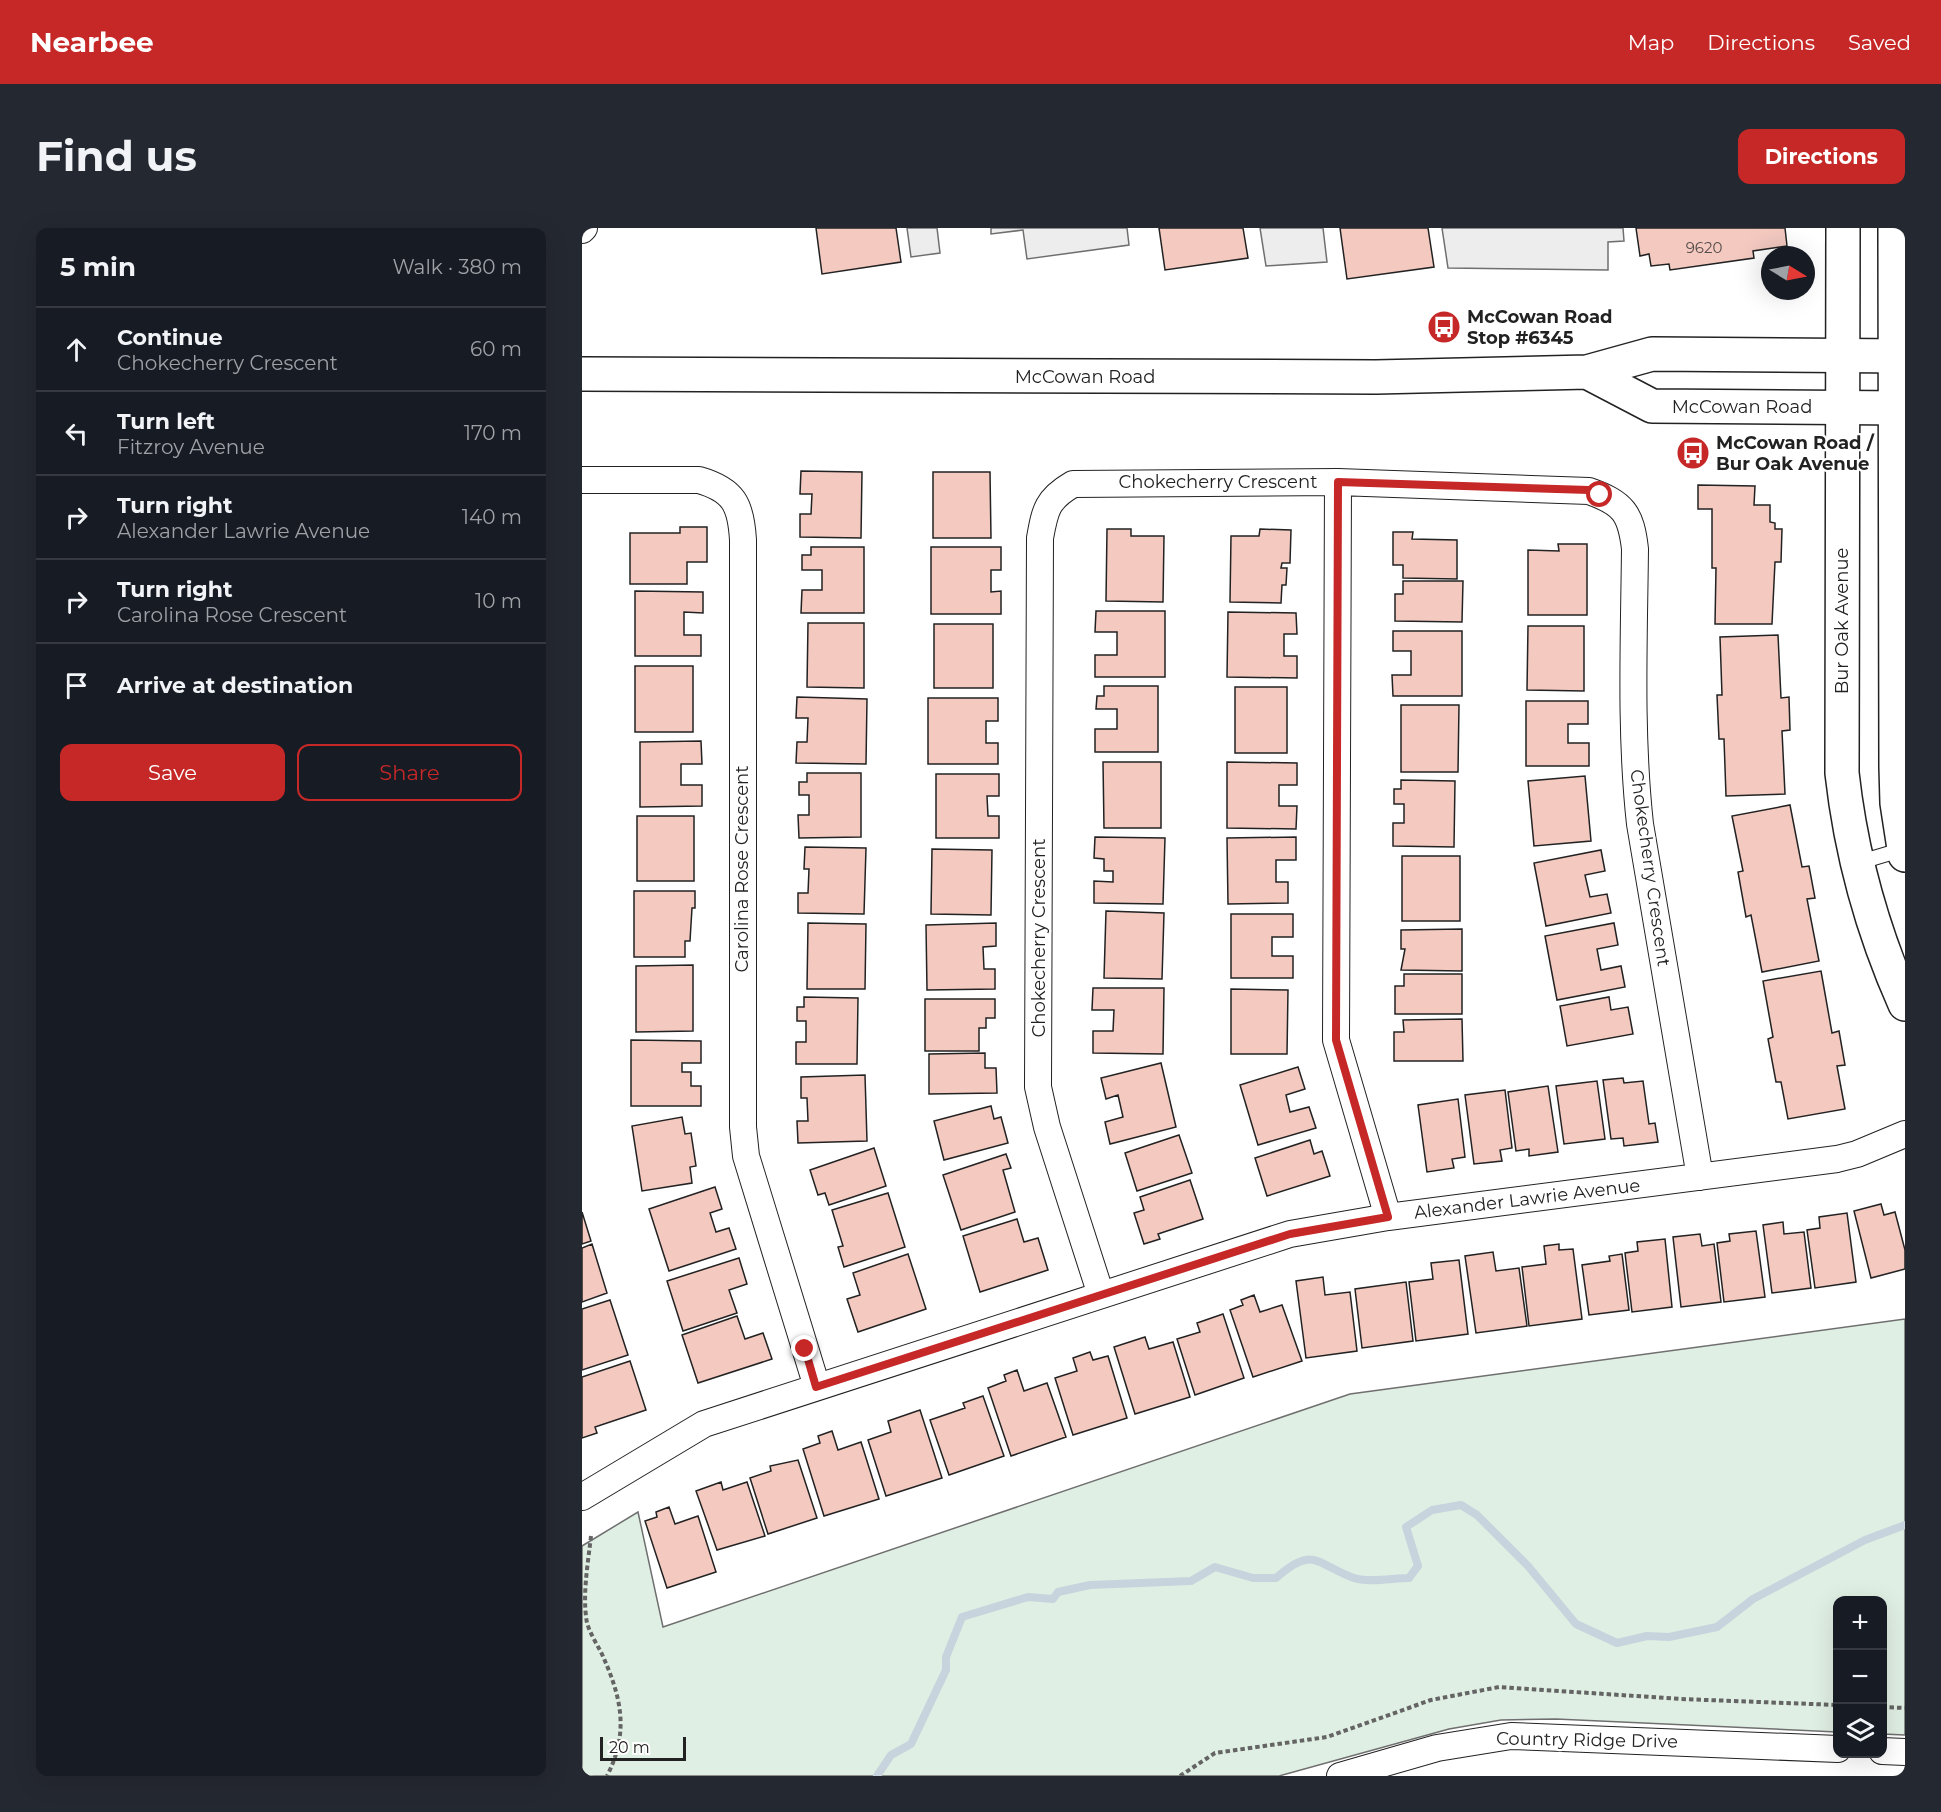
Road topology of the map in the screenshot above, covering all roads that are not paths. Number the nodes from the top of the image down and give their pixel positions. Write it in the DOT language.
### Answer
graph roads {
  1 [pos="1843,228"];
  2 [pos="1895,228"];
  3 [pos="1842,355"];
  4 [pos="1900,356"];
  5 [pos="1587,372"];
  6 [pos="582,374"];
  7 [pos="1842,407"];
  8 [pos="1901,408"];
  9 [pos="582,480"];
  10 [pos="1338,482"];
  11 [pos="1901,605"];
  12 [pos="1905,851"];
  13 [pos="1857,863"];
  14 [pos="1905,1004"];
  15 [pos="1905,1134"];
  16 [pos="1700,1177"];
  17 [pos="1388,1217"];
  18 [pos="1101,1295"];
  19 [pos="816,1387"];
  20 [pos="582,1497"];
  21 [pos="1833,1749"];
  22 [pos="1887,1751"];
  23 [pos="1905,1752"];
  24 [pos="1340,1776"];
  1 -- 3 [label="main road, Bur Oak Avenue"];
  2 -- 4 [label="main road"];
  3 -- 4 [label="main road, McCowan Road"];
  3 -- 5 [label="main road, McCowan Road"];
  3 -- 7 [label="main road, Bur Oak Avenue"];
  4 -- 8 [label="main road"];
  5 -- 6 [label="main road, McCowan Road"];
  5 -- 7 [label="main road, McCowan Road"];
  7 -- 8 [label="main road, McCowan Road"];
  7 -- 13 [label="main road, Bur Oak Avenue"];
  8 -- 11 [label="main road"];
  9 -- 19 [label="street, Carolina Rose Crescent"];
  10 -- 16 [label="street, Chokecherry Crescent"];
  10 -- 17 [label="street"];
  10 -- 18 [label="street, Chokecherry Crescent"];
  11 -- 12 [label="main road"];
  12 -- 13 [label="lane"];
  13 -- 14 [label="main road, Bur Oak Avenue"];
  15 -- 16 [label="street, Alexander Lawrie Avenue"];
  16 -- 17 [label="street, Alexander Lawrie Avenue"];
  17 -- 18 [label="street, Alexander Lawrie Avenue"];
  18 -- 19 [label="street, Alexander Lawrie Avenue"];
  19 -- 20 [label="street, Alexander Lawrie Avenue"];
  21 -- 24 [label="street, Country Ridge Drive"];
  22 -- 23 [label="street"];
}
